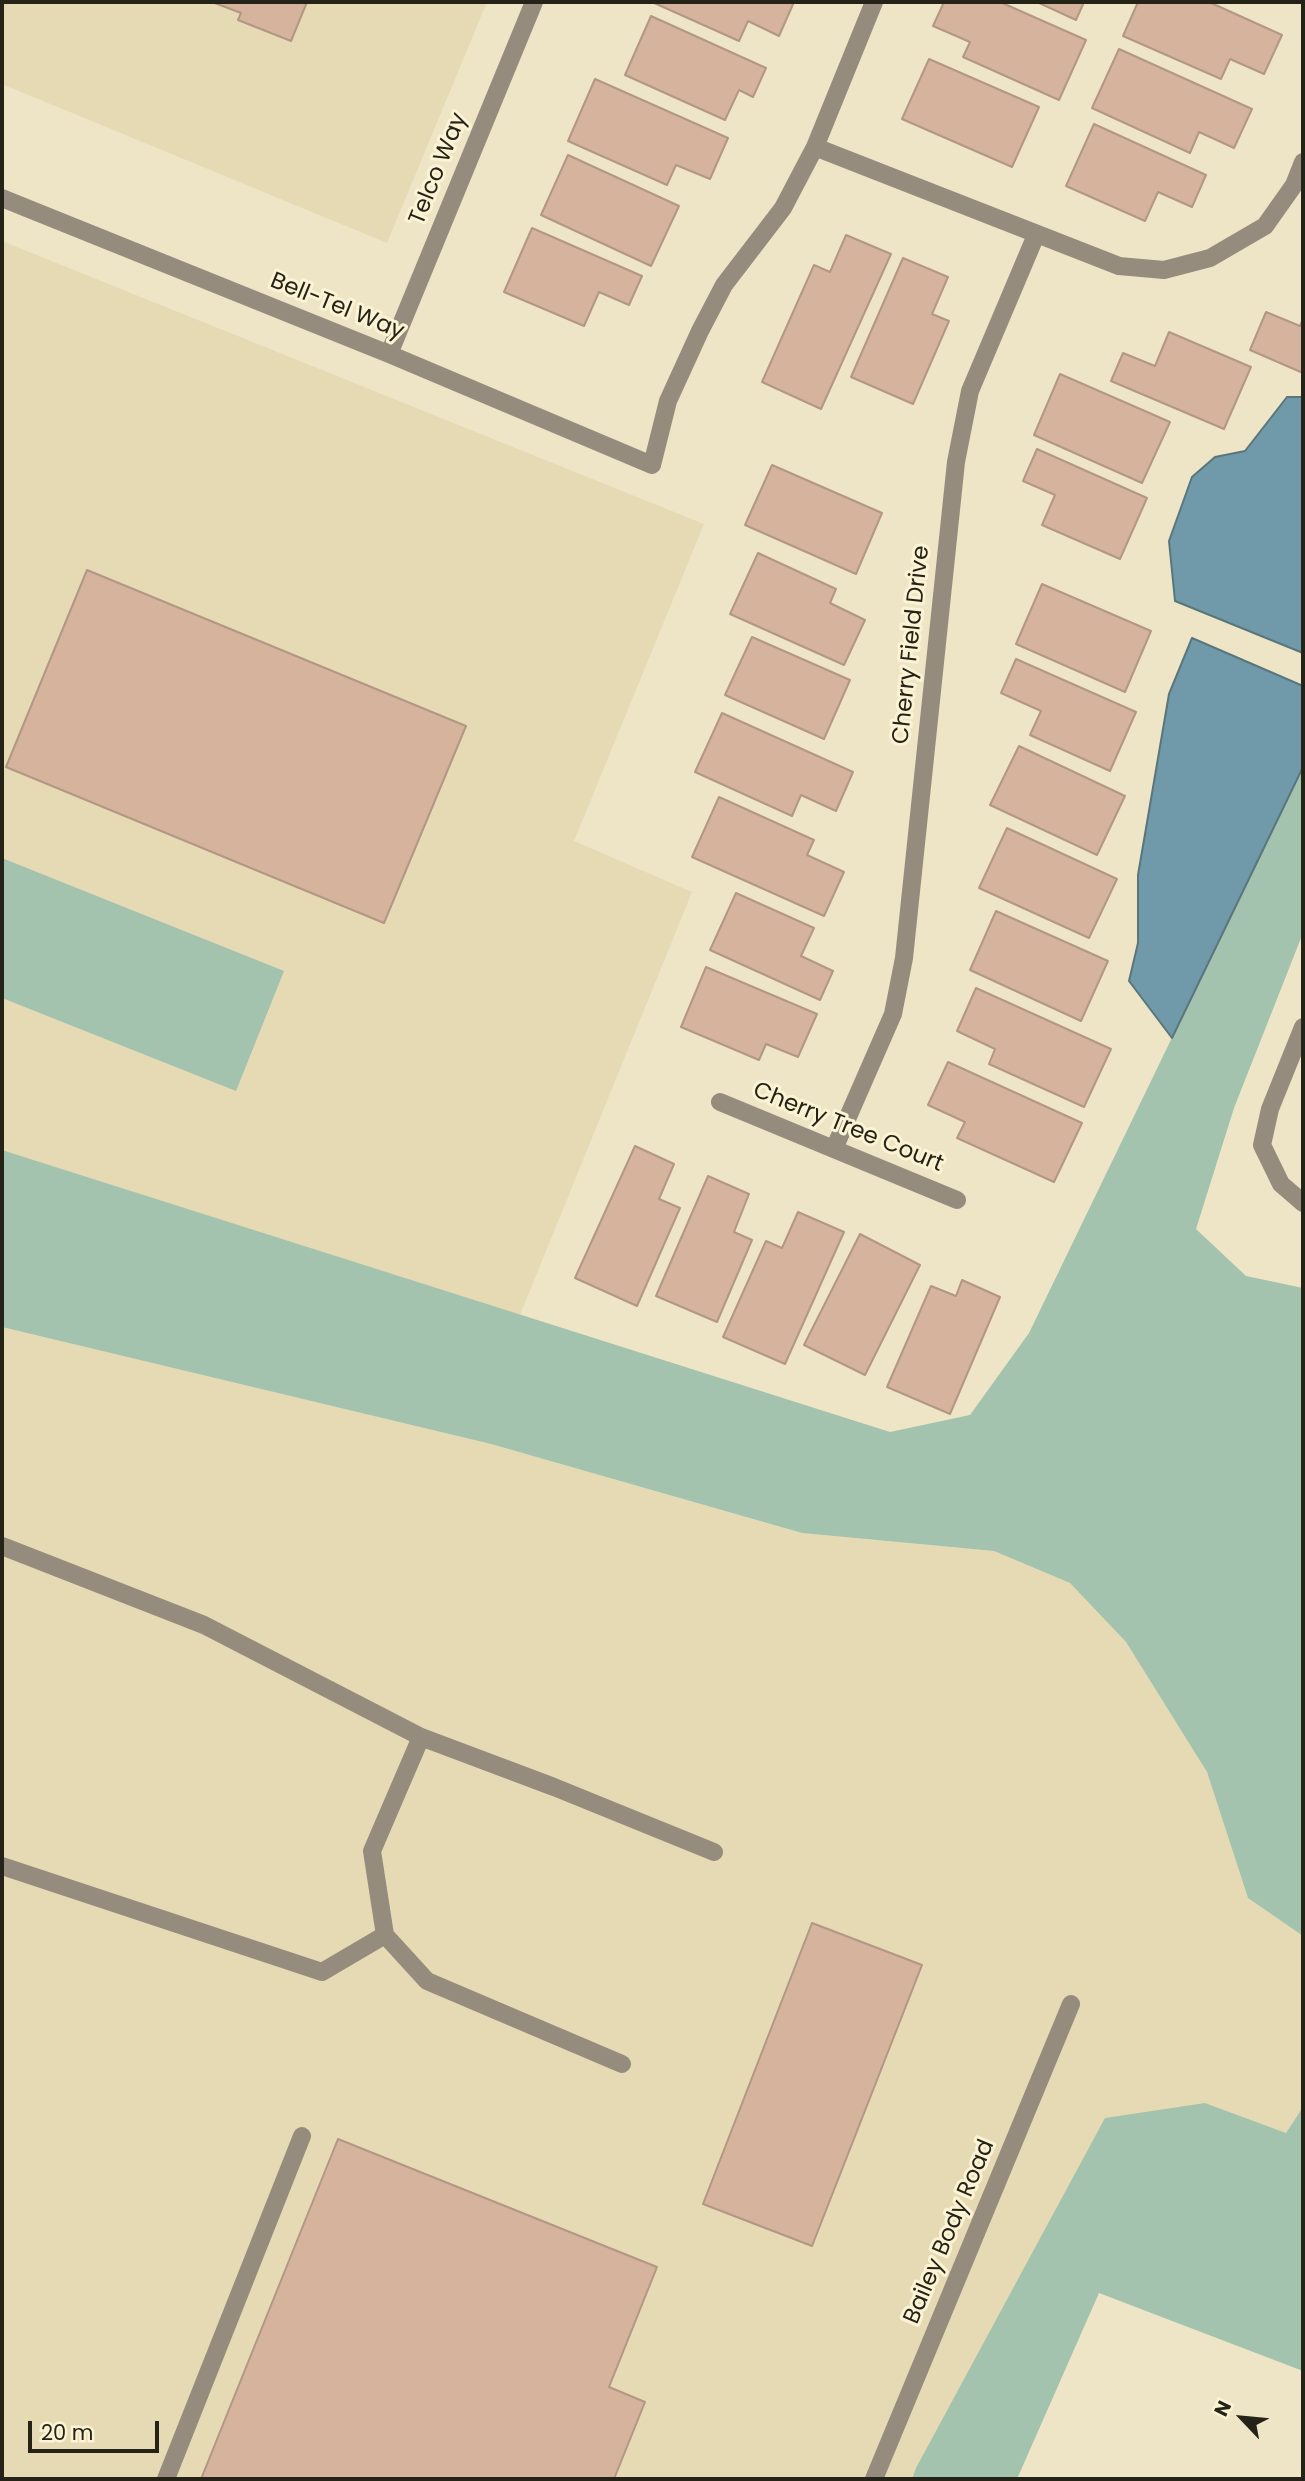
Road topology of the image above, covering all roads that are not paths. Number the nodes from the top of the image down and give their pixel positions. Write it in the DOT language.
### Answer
graph roads {
  1 [pos="534,2"];
  2 [pos="874,2"];
  3 [pos="815,147"];
  4 [pos="1303,162"];
  5 [pos="2,198"];
  6 [pos="1036,235"];
  7 [pos="389,354"];
  8 [pos="1303,1027"];
  9 [pos="720,1102"];
  10 [pos="834,1149"];
  11 [pos="957,1200"];
  12 [pos="1303,1203"];
  13 [pos="2,1546"];
  14 [pos="421,1737"];
  15 [pos="714,1852"];
  16 [pos="2,1866"];
  17 [pos="385,1935"];
  18 [pos="1071,2004"];
  19 [pos="622,2064"];
  20 [pos="302,2136"];
  21 [pos="166,2479"];
  22 [pos="874,2479"];
  1 -- 7 [label="street, Telco Way"];
  2 -- 3 [label="street"];
  3 -- 6 [label="street"];
  3 -- 7 [label="street, Bell-Tel Way"];
  4 -- 6 [label="street"];
  5 -- 7 [label="street, Bell-Tel Way"];
  6 -- 10 [label="street, Cherry Field Drive"];
  8 -- 12 [label="street"];
  9 -- 10 [label="street, Cherry Tree Court"];
  10 -- 11 [label="street, Cherry Tree Court"];
  13 -- 14 [label="street"];
  14 -- 15 [label="street"];
  14 -- 17 [label="street"];
  16 -- 17 [label="street"];
  17 -- 19 [label="street"];
  18 -- 22 [label="street, Bailey Body Road"];
  20 -- 21 [label="street"];
}
